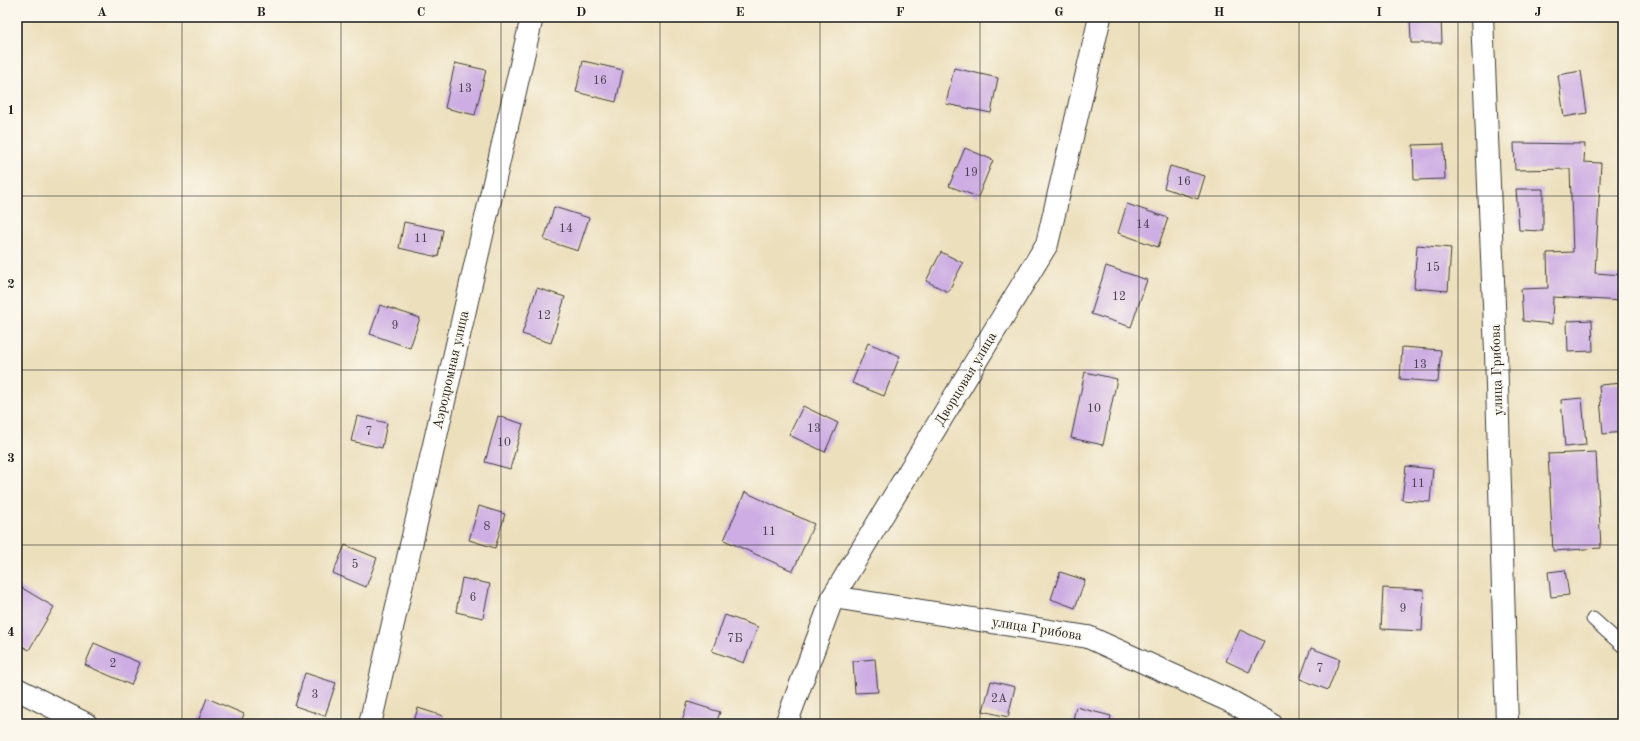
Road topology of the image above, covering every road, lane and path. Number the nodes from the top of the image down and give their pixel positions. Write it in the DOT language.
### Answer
graph roads {
  1 [pos="532,17"];
  2 [pos="1100,17"];
  3 [pos="1482,17"];
  4 [pos="834,597"];
  5 [pos="1593,619"];
  6 [pos="1623,646"];
  7 [pos="17,689"];
  8 [pos="86,724"];
  9 [pos="370,724"];
  10 [pos="786,724"];
  11 [pos="1271,724"];
  12 [pos="1507,724"];
  1 -- 9 [label="street, Аэродромная улица"];
  2 -- 4 [label="street, Дворцовая улица"];
  3 -- 12 [label="street, улица Грибова"];
  4 -- 10 [label="street, Дворцовая улица"];
  4 -- 11 [label="street, улица Грибова"];
  5 -- 6 [label="lane"];
  7 -- 8 [label="street"];
}
